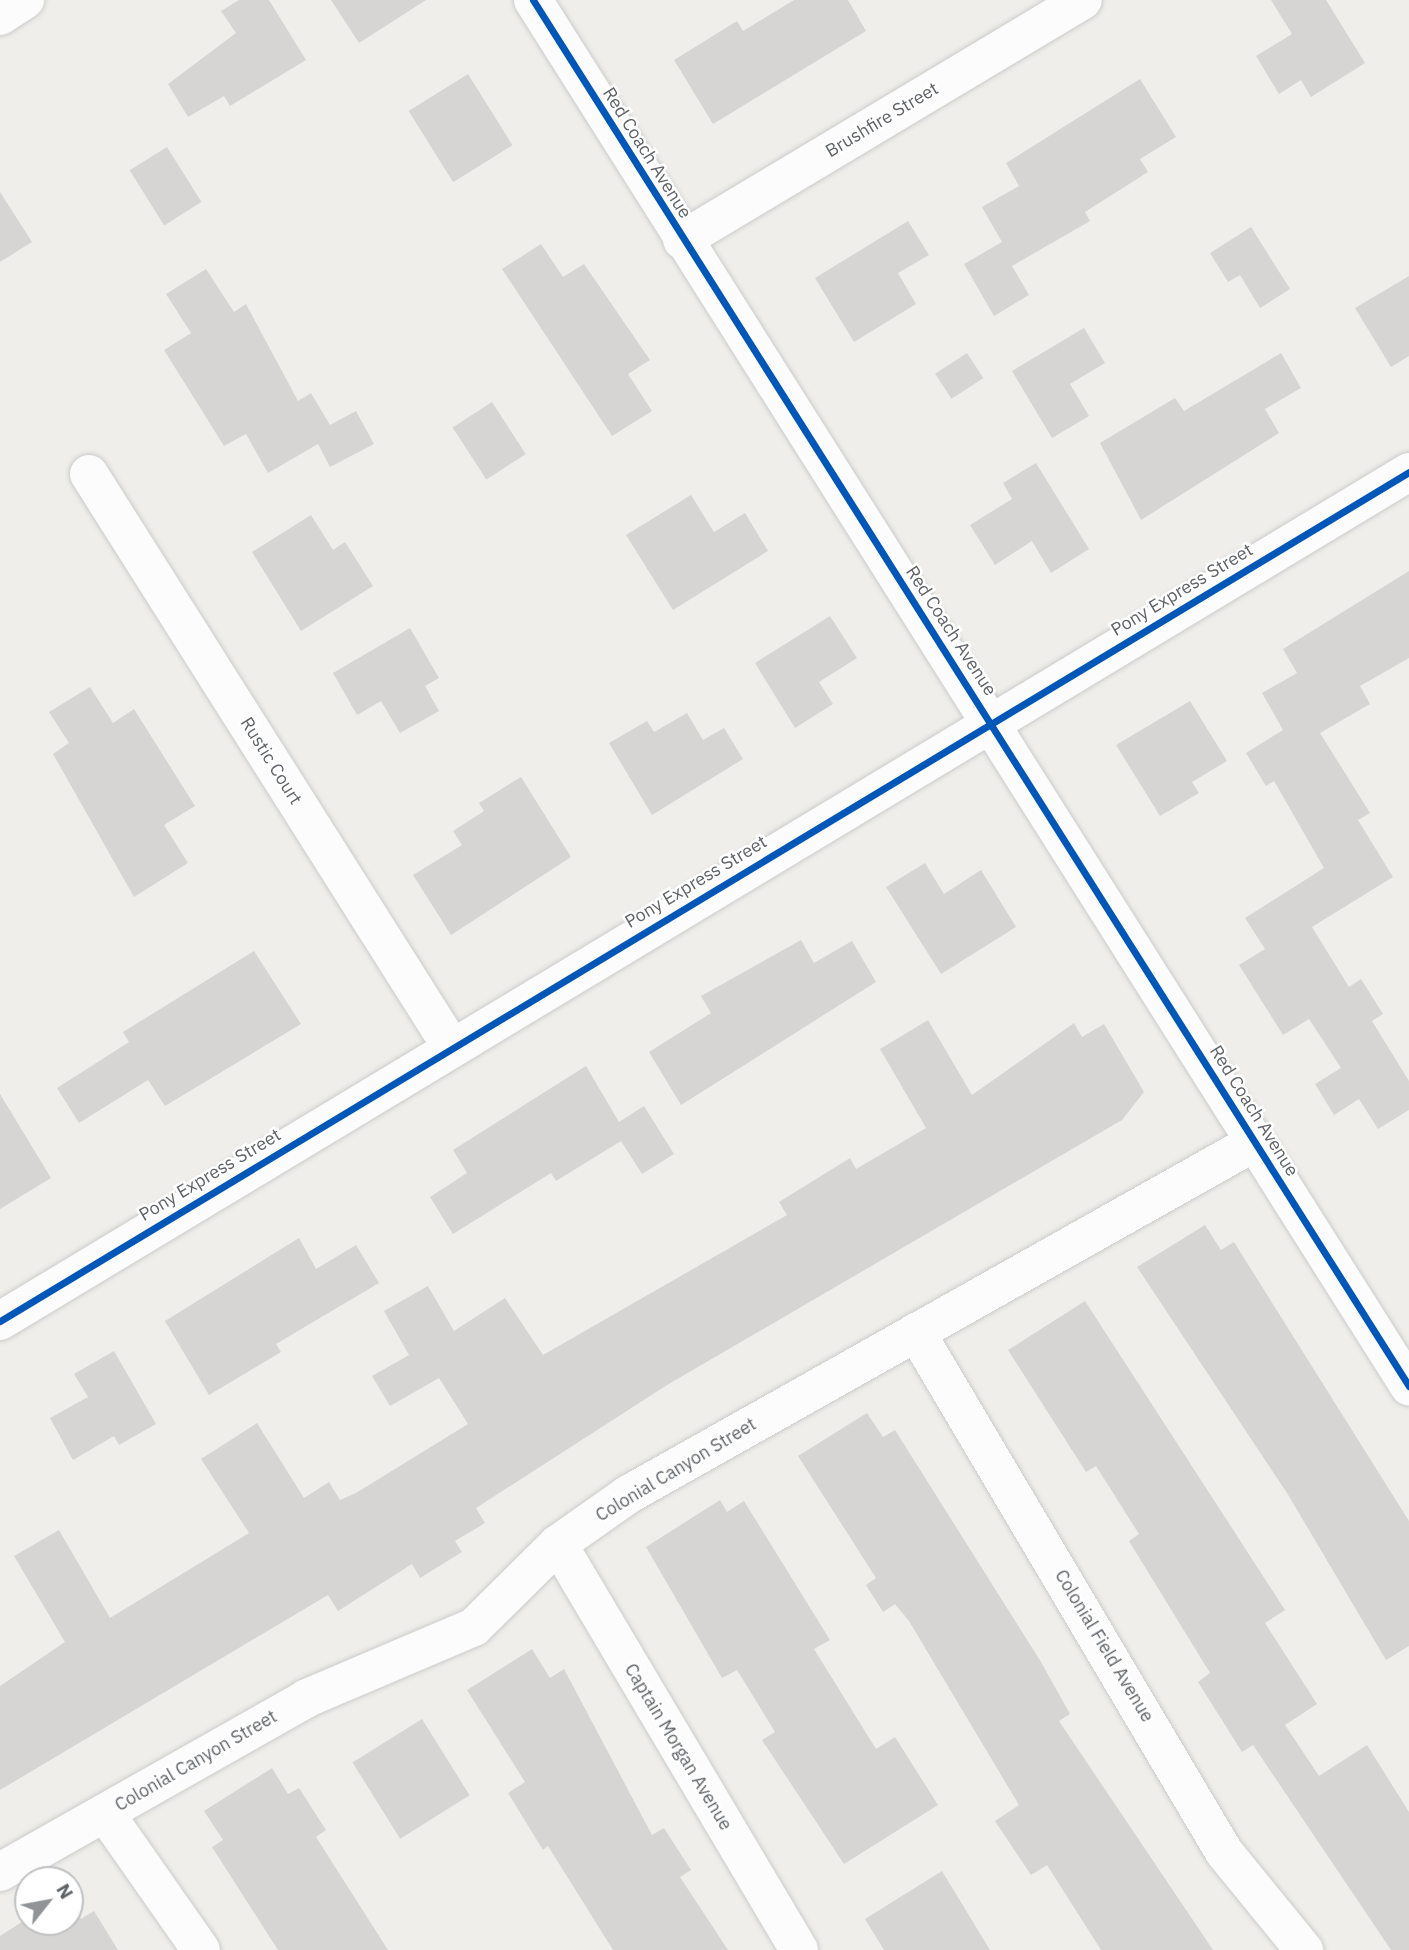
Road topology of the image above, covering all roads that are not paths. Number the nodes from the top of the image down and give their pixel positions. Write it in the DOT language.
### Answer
graph roads {
  1 [pos="25,0"];
  2 [pos="533,0"];
  3 [pos="1083,0"];
  4 [pos="0,16"];
  5 [pos="682,240"];
  6 [pos="1409,472"];
  7 [pos="89,474"];
  8 [pos="991,723"];
  9 [pos="452,1048"];
  10 [pos="1255,1142"];
  11 [pos="0,1321"];
  12 [pos="916,1332"];
  13 [pos="1405,1370"];
  14 [pos="558,1544"];
  15 [pos="105,1813"];
  16 [pos="0,1872"];
  17 [pos="201,1950"];
  18 [pos="799,1950"];
  19 [pos="1304,1950"];
  1 -- 4 [label="street"];
  2 -- 5 [label="street, Red Coach Avenue"];
  3 -- 5 [label="street, Brushfire Street"];
  5 -- 8 [label="street, Red Coach Avenue"];
  6 -- 8 [label="street, Pony Express Street"];
  7 -- 9 [label="street, Rustic Court"];
  8 -- 9 [label="street, Pony Express Street"];
  8 -- 10 [label="street, Red Coach Avenue"];
  9 -- 11 [label="street, Pony Express Street"];
  10 -- 12 [label="street, Colonial Canyon Street"];
  10 -- 13 [label="street, Red Coach Avenue"];
  12 -- 14 [label="street, Colonial Canyon Street"];
  12 -- 19 [label="street, Colonial Field Avenue"];
  14 -- 15 [label="street, Colonial Canyon Street"];
  14 -- 18 [label="street, Captain Morgan Avenue"];
  15 -- 16 [label="street, Colonial Canyon Street"];
  15 -- 17 [label="street"];
}
